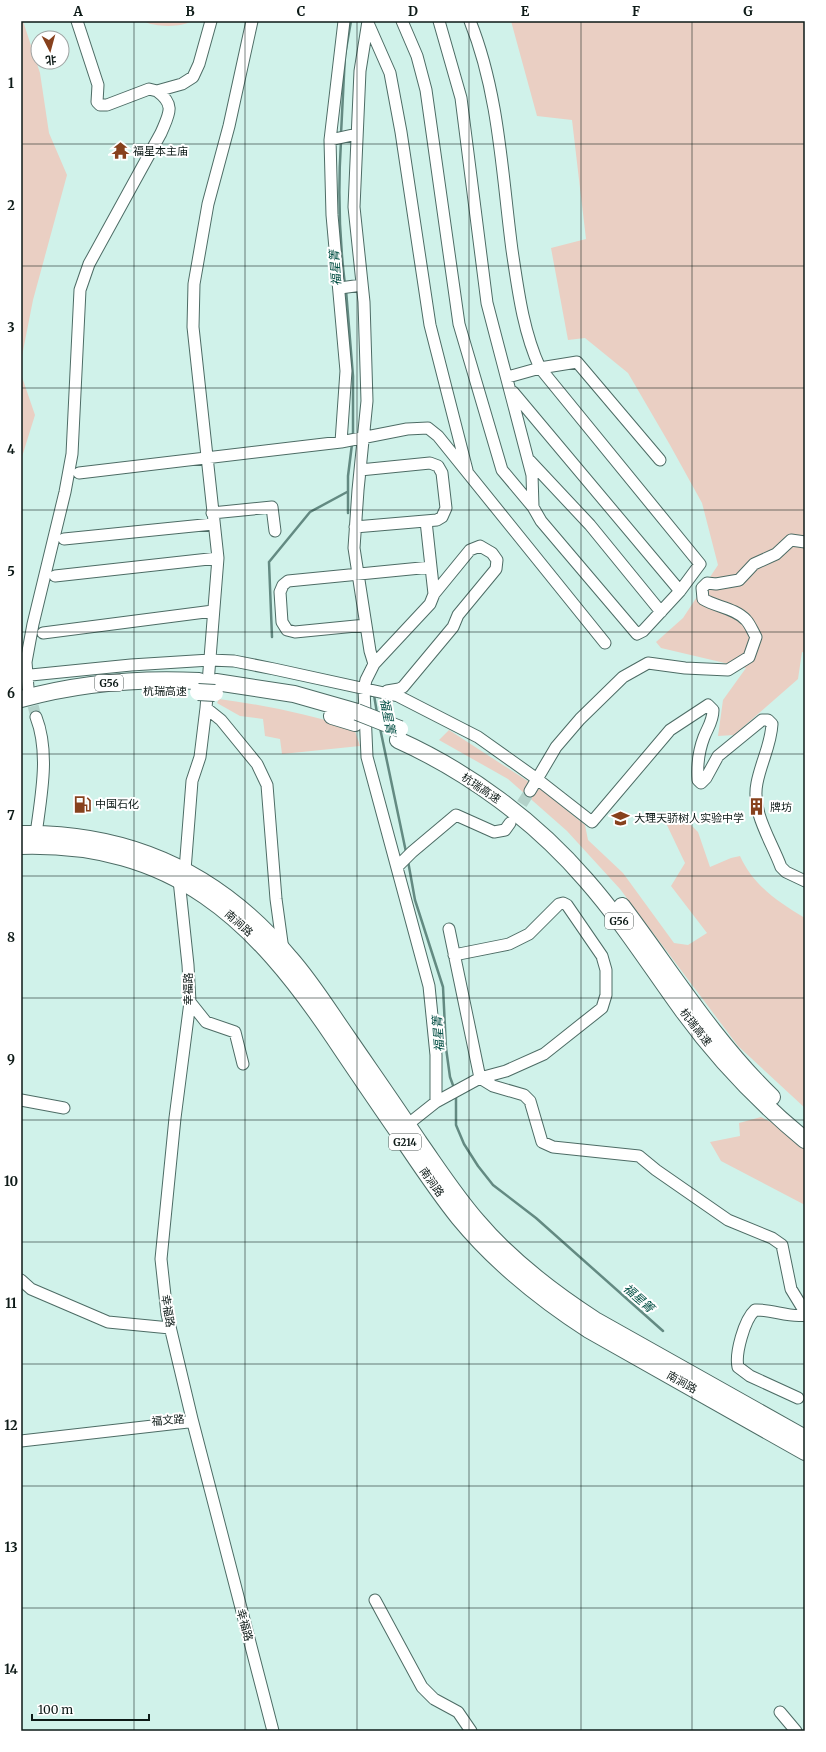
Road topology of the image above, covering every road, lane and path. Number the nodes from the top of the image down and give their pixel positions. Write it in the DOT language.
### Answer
graph roads {
  1 [pos="78,21"];
  2 [pos="211,21"];
  3 [pos="252,21"];
  4 [pos="344,21"];
  5 [pos="402,21"];
  6 [pos="439,21"];
  7 [pos="470,21"];
  8 [pos="368,22"];
  9 [pos="157,90"];
  10 [pos="342,137"];
  11 [pos="362,285"];
  12 [pos="343,288"];
  13 [pos="540,368"];
  14 [pos="508,377"];
  15 [pos="511,390"];
  16 [pos="352,439"];
  17 [pos="207,459"];
  18 [pos="529,459"];
  19 [pos="660,460"];
  20 [pos="360,470"];
  21 [pos="79,472"];
  22 [pos="468,473"];
  23 [pos="533,507"];
  24 [pos="212,513"];
  25 [pos="426,521"];
  26 [pos="214,524"];
  27 [pos="354,527"];
  28 [pos="275,531"];
  29 [pos="64,539"];
  30 [pos="805,542"];
  31 [pos="218,558"];
  32 [pos="431,567"];
  33 [pos="358,574"];
  34 [pos="55,576"];
  35 [pos="680,591"];
  36 [pos="434,594"];
  37 [pos="214,611"];
  38 [pos="660,612"];
  39 [pos="366,625"];
  40 [pos="43,633"];
  41 [pos="605,643"];
  42 [pos="210,660"];
  43 [pos="374,664"];
  44 [pos="23,675"];
  45 [pos="199,686"];
  46 [pos="366,689"];
  47 [pos="380,691"];
  48 [pos="24,693"];
  49 [pos="206,708"];
  50 [pos="21,710"];
  51 [pos="36,717"];
  52 [pos="399,735"];
  53 [pos="538,780"];
  54 [pos="530,790"];
  55 [pos="510,823"];
  56 [pos="28,834"];
  57 [pos="21,846"];
  58 [pos="400,864"];
  59 [pos="182,875"];
  60 [pos="805,881"];
  61 [pos="449,929"];
  62 [pos="283,950"];
  63 [pos="454,955"];
  64 [pos="190,1002"];
  65 [pos="243,1064"];
  66 [pos="480,1078"];
  67 [pos="21,1100"];
  68 [pos="436,1102"];
  69 [pos="64,1108"];
  70 [pos="805,1126"];
  71 [pos="403,1128"];
  72 [pos="805,1140"];
  73 [pos="21,1280"];
  74 [pos="805,1313"];
  75 [pos="170,1328"];
  76 [pos="798,1398"];
  77 [pos="192,1419"];
  78 [pos="21,1436"];
  79 [pos="805,1438"];
  80 [pos="21,1442"];
  81 [pos="805,1452"];
  82 [pos="376,1600"];
  83 [pos="780,1712"];
  84 [pos="273,1731"];
  85 [pos="471,1731"];
  86 [pos="796,1731"];
  1 -- 9 [label="street"];
  2 -- 9 [label="street"];
  3 -- 17 [label="street, 幸福路"];
  4 -- 10 [label="street"];
  5 -- 23 [label="street"];
  6 -- 14 [label="street"];
  7 -- 13 [label="street"];
  8 -- 10 [label="street"];
  8 -- 22 [label="street"];
  9 -- 44 [label="street"];
  10 -- 11 [label="street"];
  10 -- 12 [label="street"];
  11 -- 12 [label="street"];
  11 -- 16 [label="street"];
  12 -- 16 [label="street"];
  13 -- 14 [label="street"];
  13 -- 19 [label="street"];
  13 -- 35 [label="street"];
  14 -- 15 [label="street"];
  15 -- 18 [label="street"];
  15 -- 35 [label="street"];
  16 -- 17 [label="street"];
  16 -- 20 [label="street"];
  16 -- 22 [label="street"];
  17 -- 21 [label="street"];
  17 -- 24 [label="street, 幸福路"];
  18 -- 23 [label="street"];
  18 -- 38 [label="street"];
  20 -- 25 [label="street"];
  20 -- 27 [label="street"];
  22 -- 41 [label="street"];
  23 -- 38 [label="street"];
  24 -- 26 [label="street, 幸福路"];
  24 -- 28 [label="street"];
  25 -- 27 [label="street"];
  25 -- 32 [label="street"];
  26 -- 29 [label="street"];
  26 -- 31 [label="street, 幸福路"];
  27 -- 33 [label="street"];
  30 -- 53 [label="street"];
  31 -- 34 [label="street"];
  31 -- 37 [label="street, 幸福路"];
  32 -- 33 [label="street"];
  32 -- 36 [label="street"];
  33 -- 39 [label="street"];
  33 -- 39 [label="street"];
  35 -- 38 [label="street"];
  36 -- 43 [label="street"];
  36 -- 47 [label="street"];
  37 -- 40 [label="street"];
  37 -- 42 [label="street, 幸福路"];
  39 -- 43 [label="street"];
  42 -- 44 [label="street"];
  42 -- 46 [label="street"];
  42 -- 49 [label="street, 幸福路"];
  43 -- 46 [label="street"];
  44 -- 48 [label="street"];
  45 -- 48 [label="highway, 杭瑞高速 / G56"];
  45 -- 50 [label="highway, 杭瑞高速 / G56"];
  45 -- 52 [label="highway, 杭瑞高速 / G56, bridge"];
  46 -- 47 [label="street"];
  46 -- 58 [label="street"];
  47 -- 53 [label="street"];
  49 -- 59 [label="street, 幸福路"];
  49 -- 62 [label="street"];
  51 -- 56 [label="street"];
  52 -- 70 [label="highway, 杭瑞高速 / G56"];
  52 -- 72 [label="highway, 杭瑞高速 / G56"];
  53 -- 54 [label="street"];
  53 -- 60 [label="street"];
  55 -- 58 [label="street"];
  56 -- 59 [label="highway, 南涧路 / G214"];
  57 -- 59 [label="highway, 南涧路 / G214"];
  58 -- 68 [label="street"];
  59 -- 62 [label="highway, 南涧路 / G214"];
  59 -- 64 [label="street, 幸福路"];
  59 -- 71 [label="highway, 南涧路 / G214"];
  61 -- 63 [label="street"];
  62 -- 71 [label="highway, 南涧路 / G214"];
  63 -- 66 [label="street"];
  63 -- 66 [label="street"];
  64 -- 65 [label="street"];
  64 -- 75 [label="street, 幸福路"];
  66 -- 68 [label="street"];
  66 -- 74 [label="street"];
  67 -- 69 [label="street"];
  68 -- 71 [label="street"];
  71 -- 79 [label="highway, 南涧路 / G214"];
  71 -- 81 [label="highway, 南涧路 / G214"];
  73 -- 75 [label="street"];
  74 -- 76 [label="street"];
  75 -- 77 [label="street, 幸福路"];
  77 -- 78 [label="street, 福文路"];
  77 -- 80 [label="street, 福文路"];
  77 -- 84 [label="street, 幸福路"];
  82 -- 85 [label="street"];
  83 -- 86 [label="street"];
}
